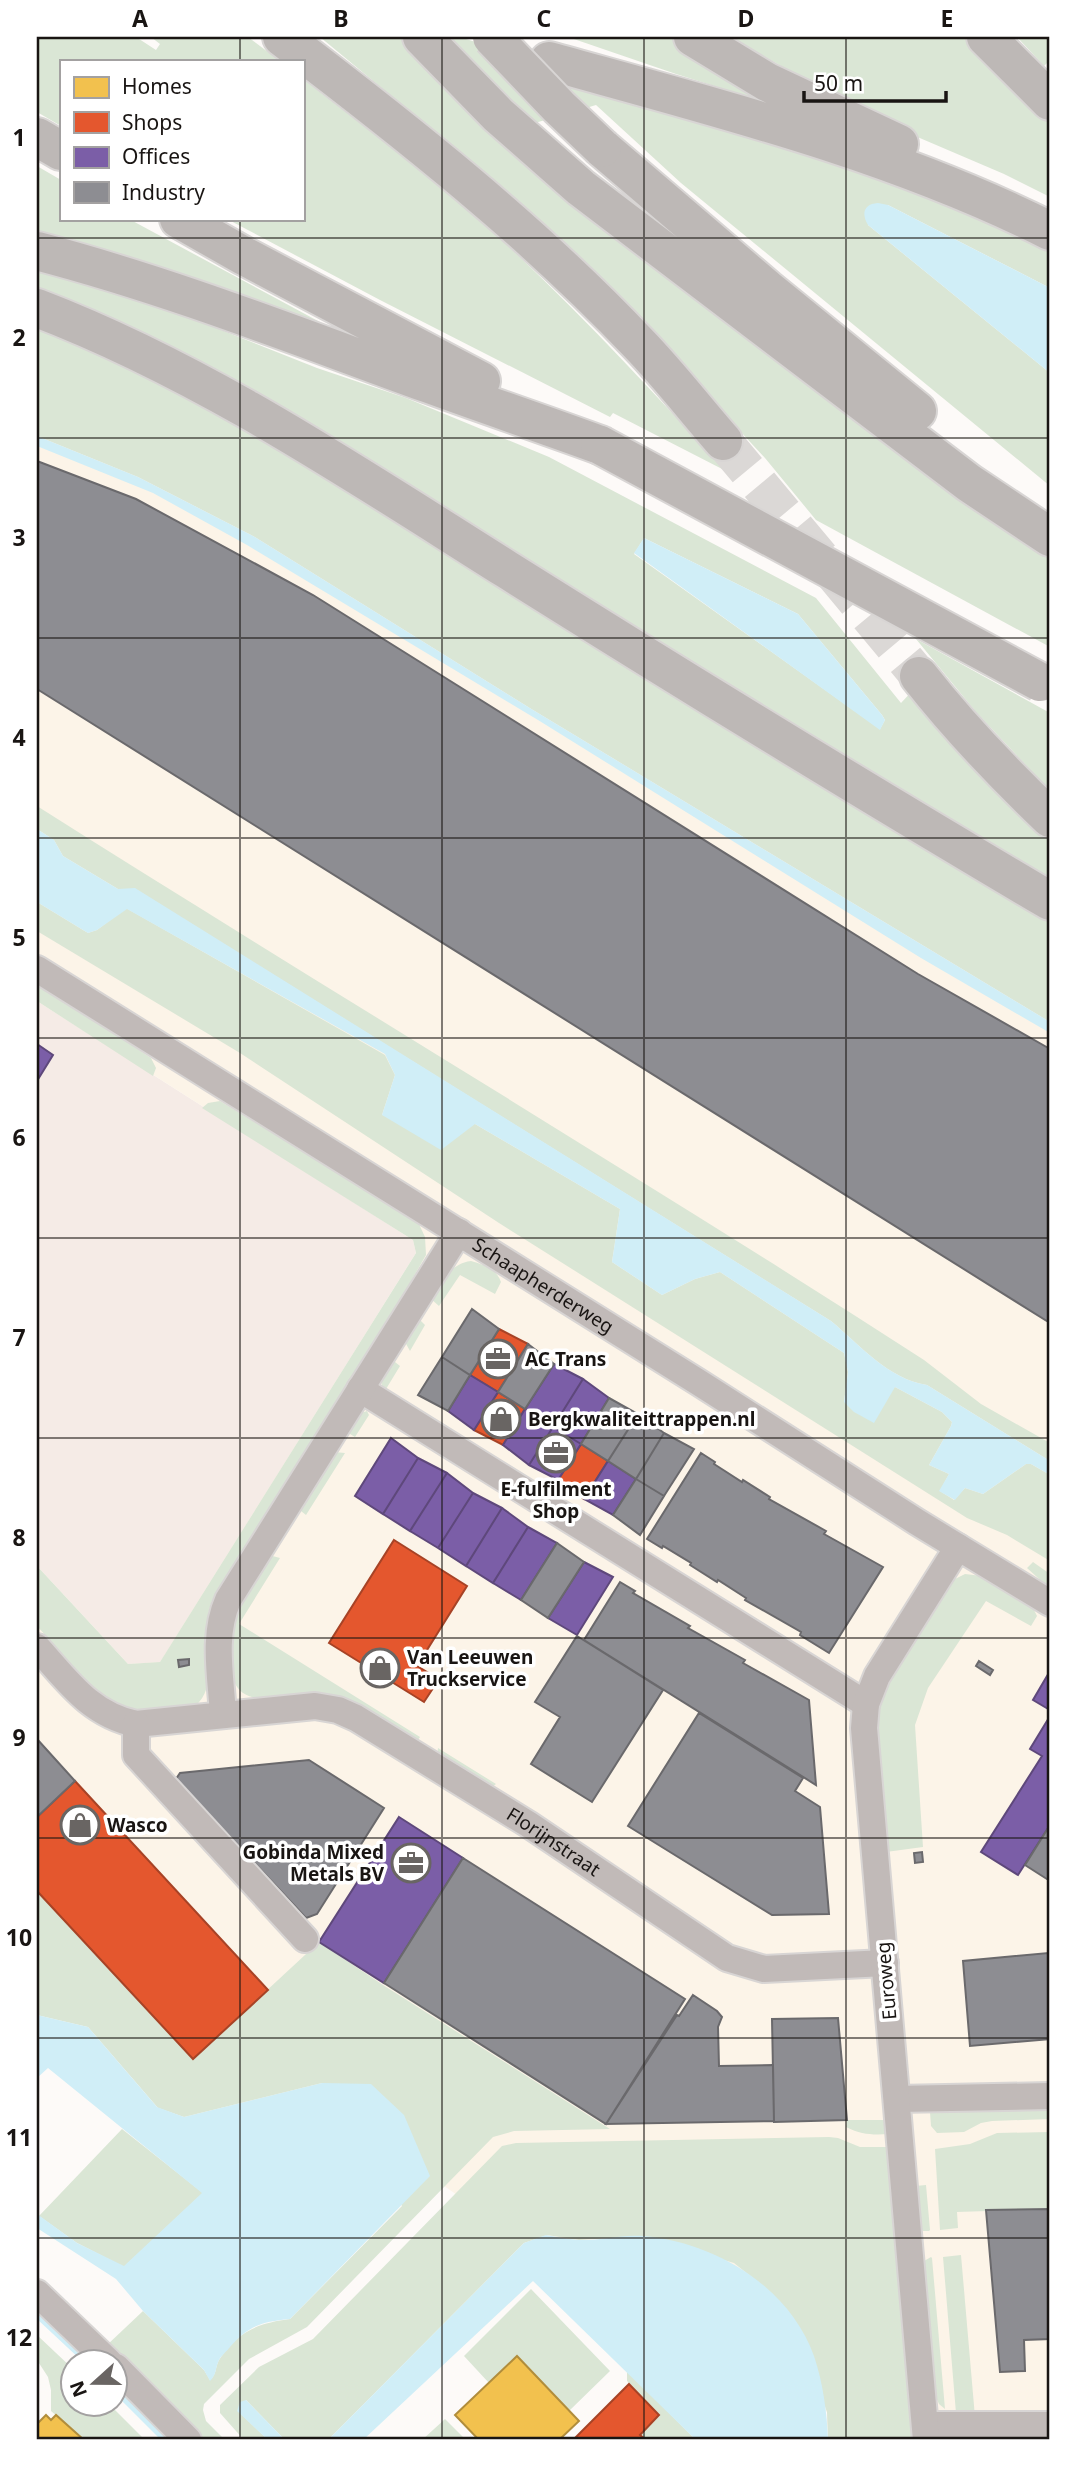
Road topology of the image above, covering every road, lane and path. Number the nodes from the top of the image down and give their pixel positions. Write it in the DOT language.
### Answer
graph roads {
  1 [pos="282,37"];
  2 [pos="422,37"];
  3 [pos="492,37"];
  4 [pos="693,37"];
  5 [pos="986,37"];
  6 [pos="549,61"];
  7 [pos="1044,94"];
  8 [pos="37,137"];
  9 [pos="60,150"];
  10 [pos="181,220"];
  11 [pos="1050,222"];
  12 [pos="1050,231"];
  13 [pos="37,251"];
  14 [pos="37,308"];
  15 [pos="723,441"];
  16 [pos="600,445"];
  17 [pos="1050,522"];
  18 [pos="1050,537"];
  19 [pos="919,677"];
  20 [pos="1045,686"];
  21 [pos="1050,818"];
  22 [pos="1050,901"];
  23 [pos="37,969"];
  24 [pos="459,1232"];
  25 [pos="359,1389"];
  26 [pos="958,1547"];
  27 [pos="1050,1603"];
  28 [pos="37,1647"];
  29 [pos="866,1704"];
  30 [pos="223,1715"];
  31 [pos="136,1724"];
  32 [pos="304,1939"];
  33 [pos="885,1963"];
  34 [pos="1050,2096"];
  35 [pos="897,2099"];
  36 [pos="37,2292"];
  37 [pos="95,2348"];
  38 [pos="130,2382"];
  39 [pos="1050,2425"];
  40 [pos="926,2433"];
  41 [pos="988,2433"];
  42 [pos="188,2440"];
  1 -- 15 [label="highway"];
  2 -- 18 [label="highway"];
  3 -- 17 [label="highway, bridge"];
  4 -- 11 [label="highway"];
  5 -- 7 [label="highway"];
  6 -- 12 [label="highway"];
  8 -- 9 [label="highway"];
  10 -- 16 [label="highway"];
  13 -- 16 [label="highway"];
  14 -- 22 [label="highway"];
  16 -- 20 [label="highway, bridge"];
  19 -- 21 [label="highway"];
  23 -- 24 [label="street, Schaapherderweg"];
  24 -- 25 [label="street"];
  24 -- 26 [label="street, Schaapherderweg"];
  25 -- 29 [label="street"];
  25 -- 30 [label="street"];
  26 -- 27 [label="street, Schaapherderweg"];
  26 -- 29 [label="street, Euroweg"];
  28 -- 31 [label="street, Florijnstraat"];
  29 -- 33 [label="street, Euroweg"];
  30 -- 31 [label="street, Florijnstraat"];
  30 -- 33 [label="street, Florijnstraat"];
  31 -- 32 [label="street"];
  33 -- 35 [label="street, Euroweg"];
  34 -- 35 [label="street"];
  35 -- 40 [label="street, Euroweg"];
  36 -- 37 [label="street"];
  38 -- 42 [label="street"];
  39 -- 41 [label="street"];
  40 -- 41 [label="street"];
}
